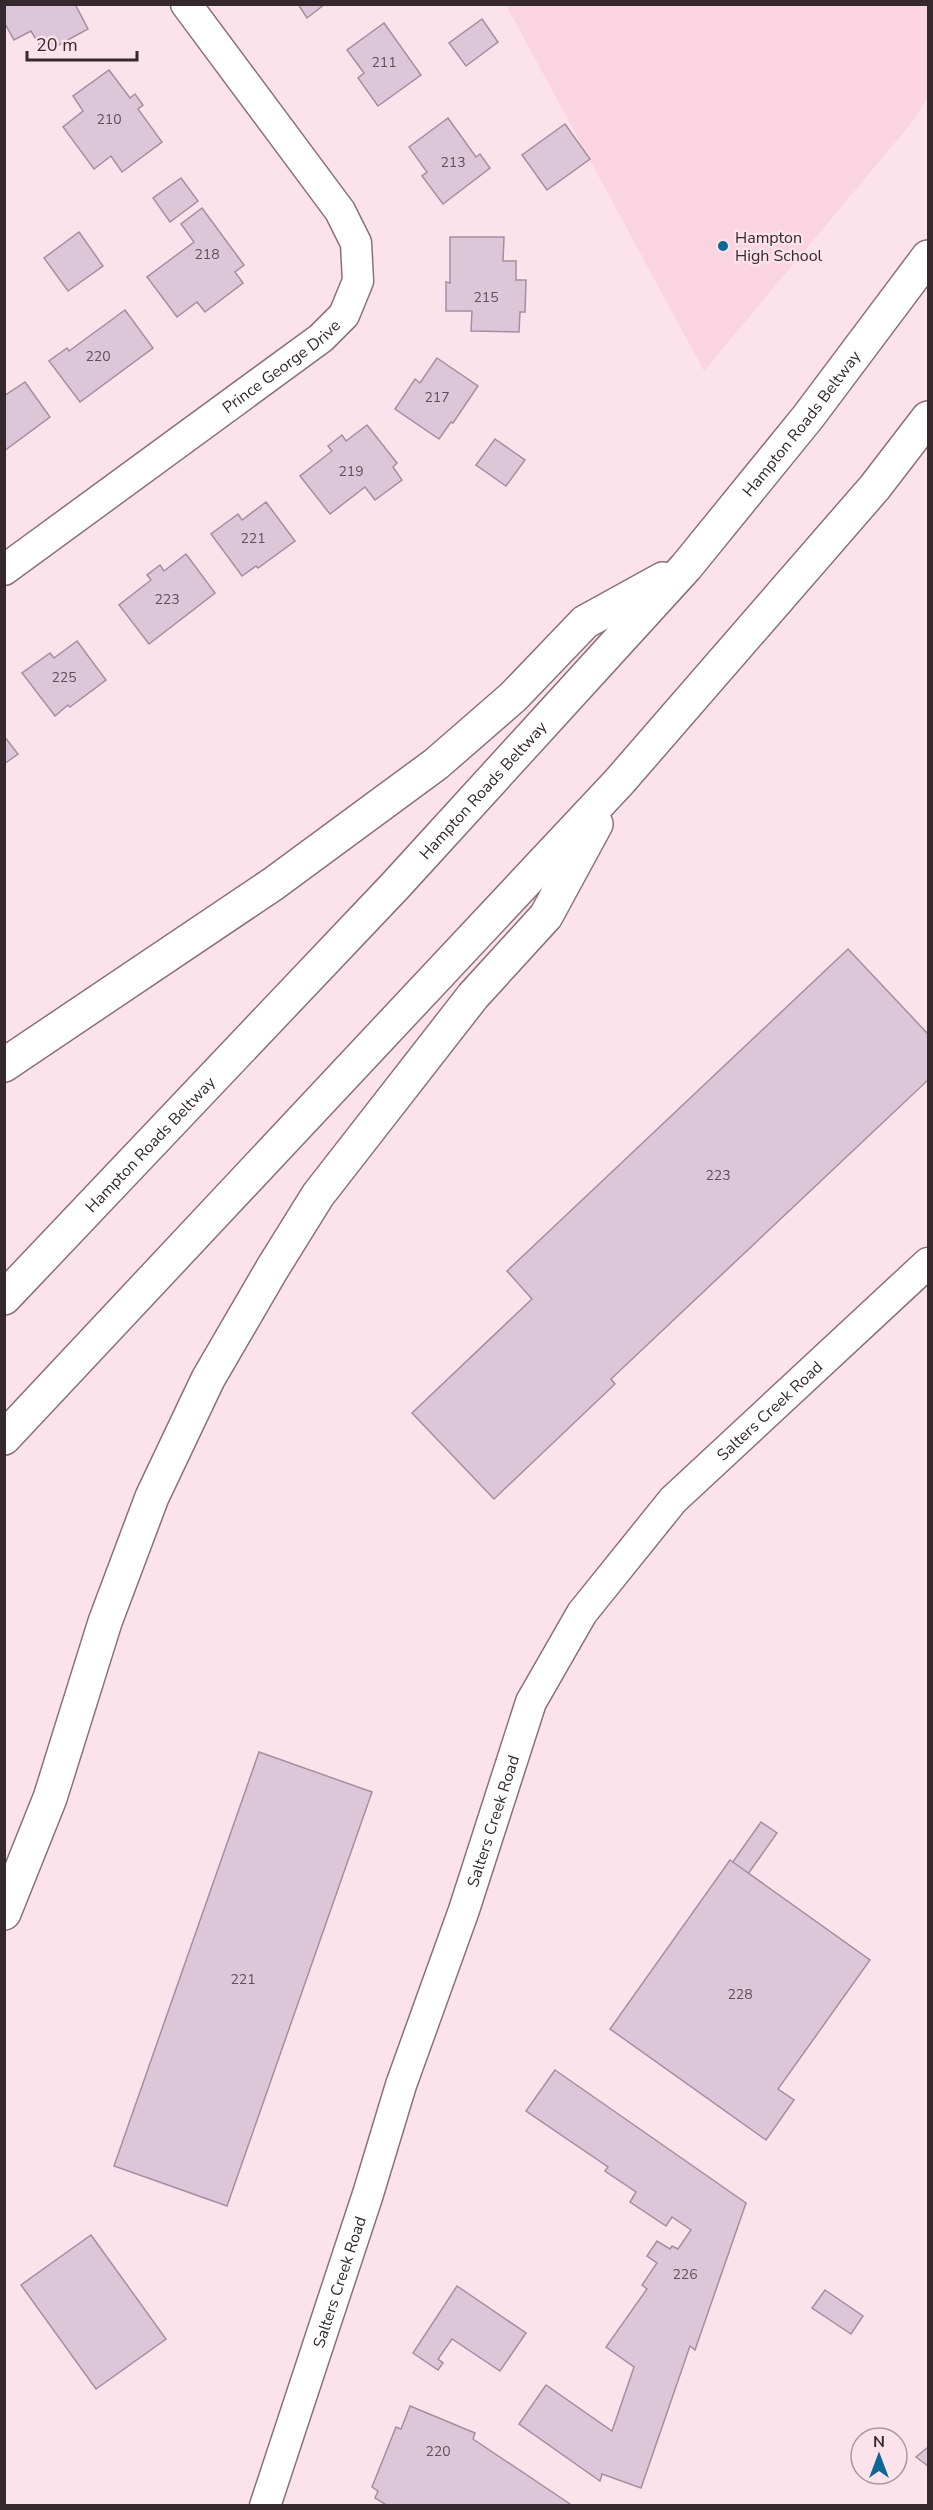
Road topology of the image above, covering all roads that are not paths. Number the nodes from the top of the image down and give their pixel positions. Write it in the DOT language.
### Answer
graph roads {
  1 [pos="186,4"];
  2 [pos="928,257"];
  3 [pos="928,418"];
  4 [pos="686,567"];
  5 [pos="4,570"];
  6 [pos="619,782"];
  7 [pos="4,1065"];
  8 [pos="928,1263"];
  9 [pos="4,1298"];
  10 [pos="4,1438"];
  11 [pos="4,1914"];
  12 [pos="265,2505"];
  1 -- 5 [label="street, Prince George Drive"];
  2 -- 4 [label="highway, Hampton Roads Beltway"];
  3 -- 6 [label="highway"];
  4 -- 7 [label="highway"];
  4 -- 9 [label="highway, Hampton Roads Beltway"];
  6 -- 10 [label="highway"];
  6 -- 11 [label="highway"];
  8 -- 12 [label="street, Salters Creek Road"];
}
